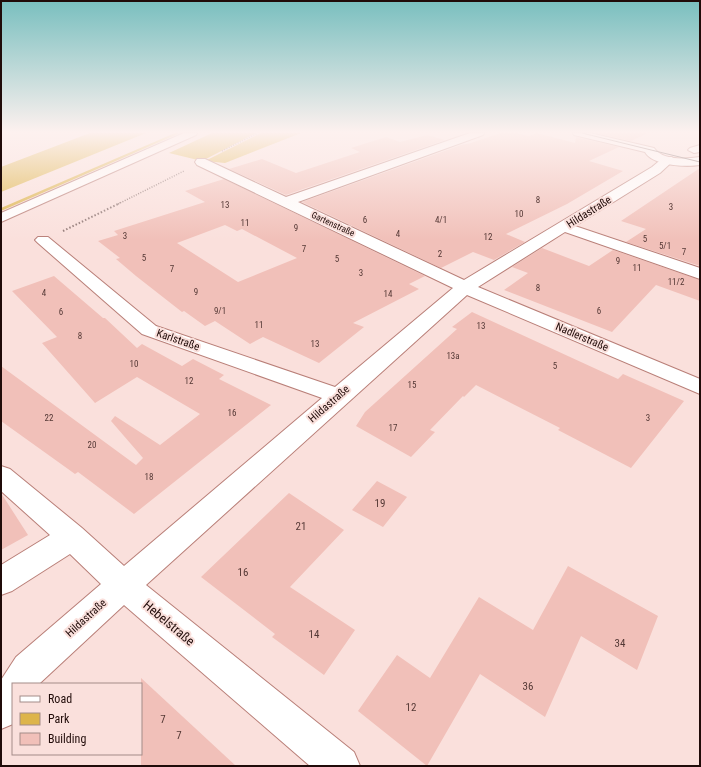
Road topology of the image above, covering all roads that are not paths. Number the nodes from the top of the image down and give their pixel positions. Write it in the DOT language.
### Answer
graph roads {
  1 [pos="112,169"];
  2 [pos="215,169"];
  3 [pos="378,169"];
  4 [pos="657,169"];
  5 [pos="286,202"];
  6 [pos="1,218"];
  7 [pos="564,227"];
  8 [pos="42,240"];
  9 [pos="700,274"];
  10 [pos="465,287"];
  11 [pos="700,387"];
  12 [pos="338,396"];
  13 [pos="1,476"];
  14 [pos="72,537"];
  15 [pos="1,581"];
  16 [pos="123,585"];
  17 [pos="19,683"];
  18 [pos="12,694"];
  19 [pos="1,711"];
  20 [pos="340,766"];
  1 -- 6 [label="main road"];
  2 -- 5 [label="main road, Gartenstraße"];
  3 -- 5 [label="main road"];
  4 -- 7 [label="main road, Hildastraße"];
  5 -- 10 [label="main road, Gartenstraße"];
  7 -- 9 [label="main road"];
  7 -- 10 [label="main road, Hildastraße"];
  8 -- 12 [label="main road, Karlstraße"];
  10 -- 11 [label="main road, Nadlerstraße"];
  10 -- 12 [label="main road, Hildastraße"];
  12 -- 16 [label="main road, Hildastraße"];
  13 -- 14 [label="main road, Hebelstraße"];
  14 -- 15 [label="main road"];
  14 -- 16 [label="main road, Hebelstraße"];
  16 -- 17 [label="main road, Hildastraße"];
  16 -- 20 [label="main road, Hebelstraße"];
  18 -- 19 [label="main road"];
}
